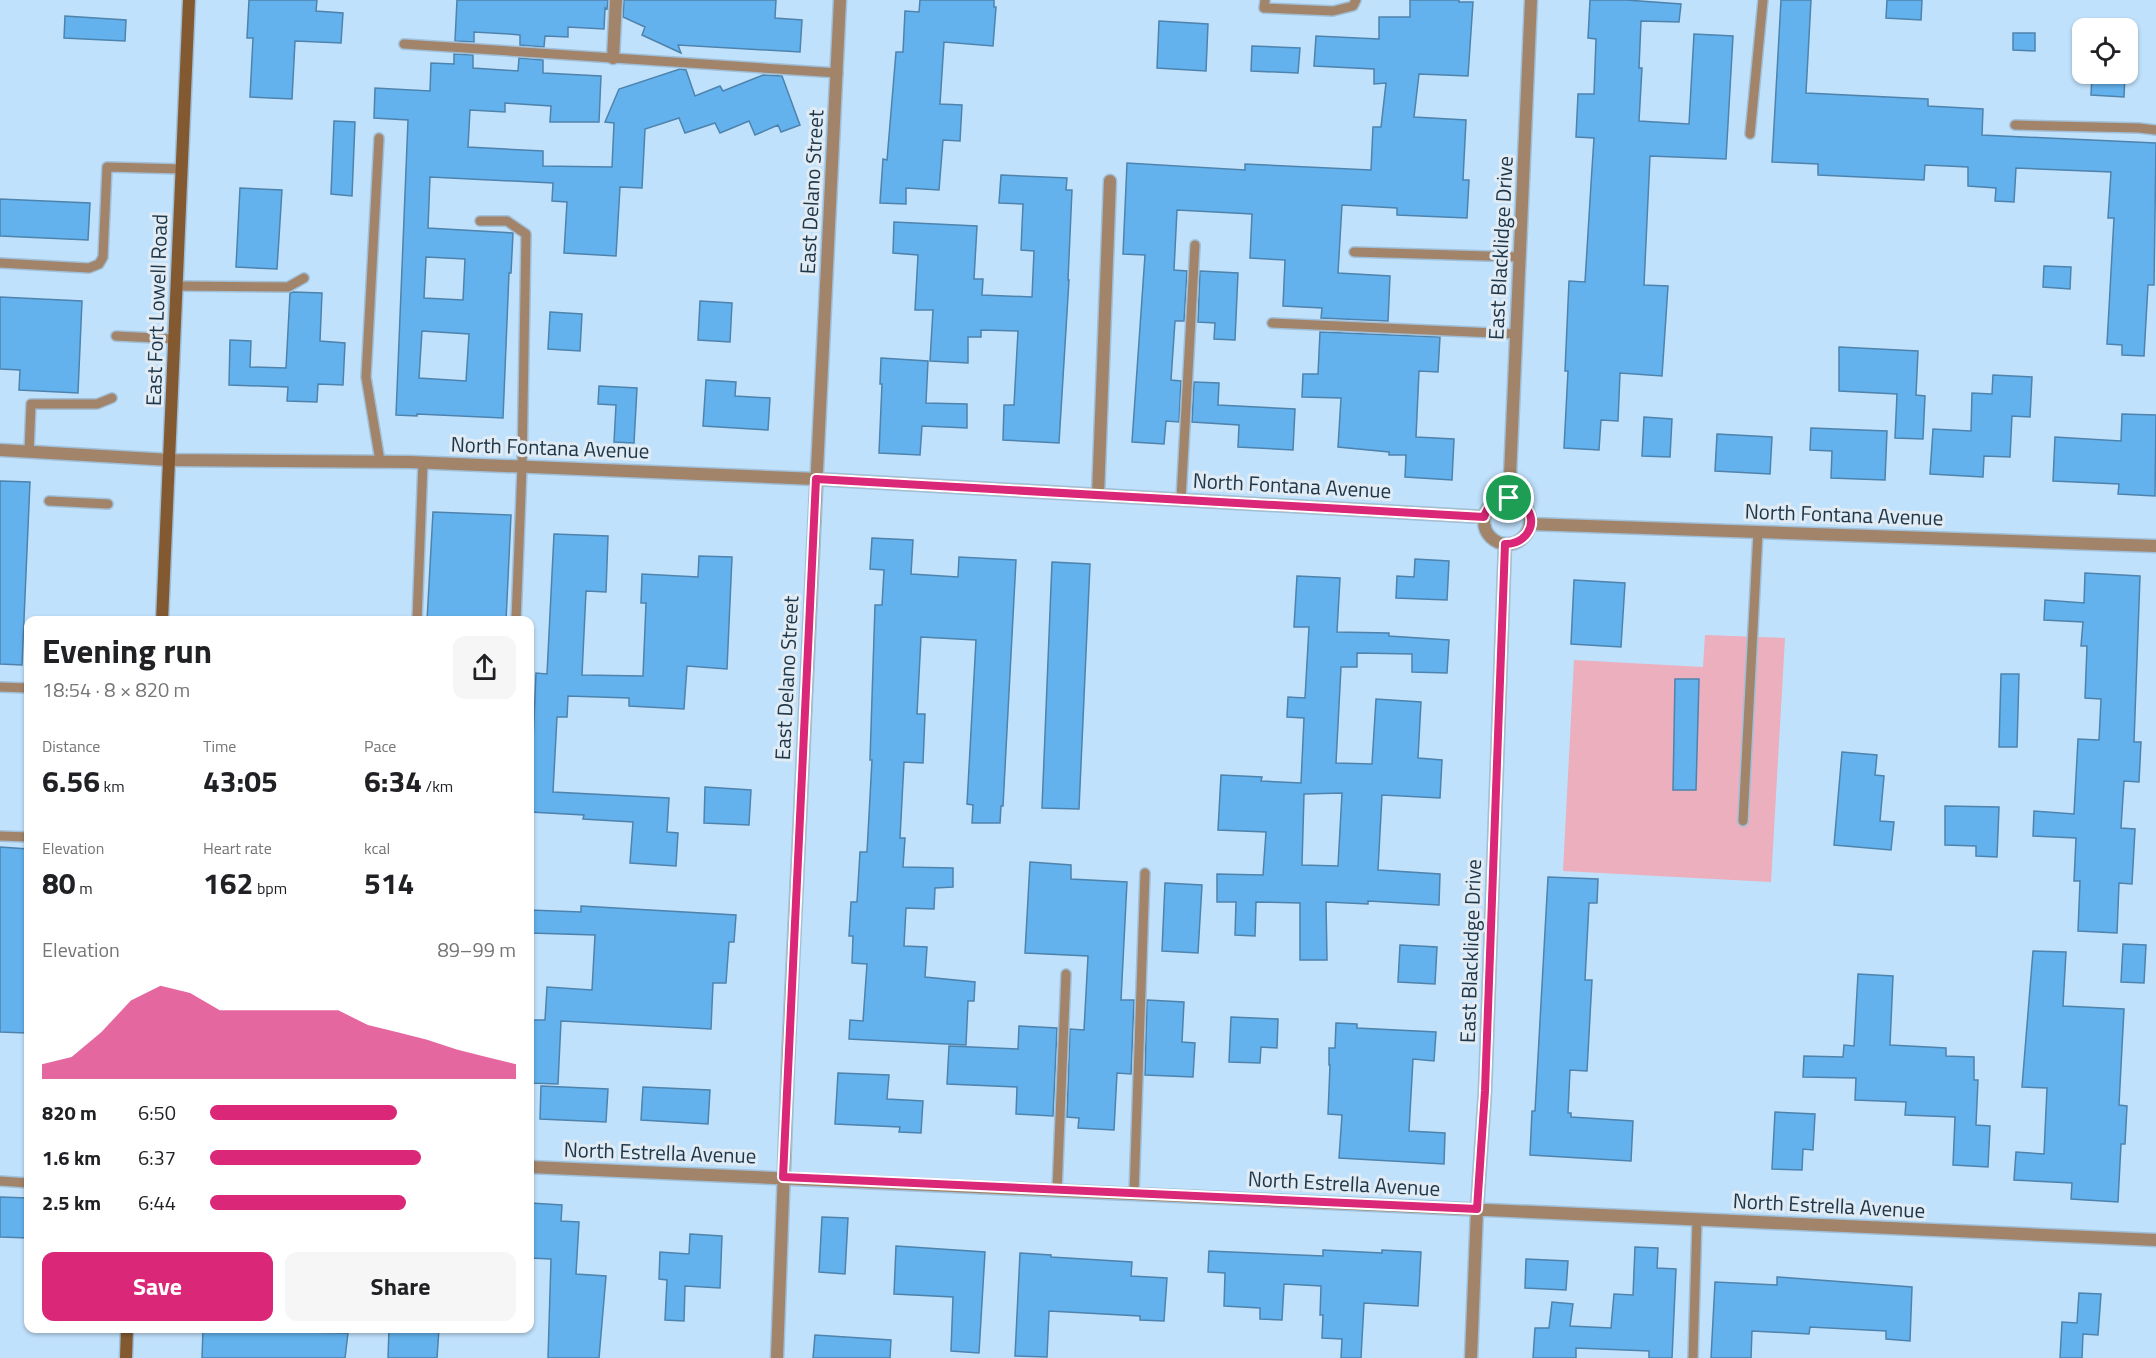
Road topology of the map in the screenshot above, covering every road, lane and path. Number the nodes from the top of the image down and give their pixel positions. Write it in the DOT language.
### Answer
graph roads {
  1 [pos="189,0"];
  2 [pos="616,0"];
  3 [pos="840,0"];
  4 [pos="1265,0"];
  5 [pos="1356,0"];
  6 [pos="1531,0"];
  7 [pos="1763,0"];
  8 [pos="404,44"];
  9 [pos="613,58"];
  10 [pos="838,73"];
  11 [pos="2015,125"];
  12 [pos="2156,130"];
  13 [pos="1750,134"];
  14 [pos="379,138"];
  15 [pos="182,169"];
  16 [pos="1110,181"];
  17 [pos="480,221"];
  18 [pos="1195,245"];
  19 [pos="1354,252"];
  20 [pos="1520,257"];
  21 [pos="0,263"];
  22 [pos="304,278"];
  23 [pos="178,286"];
  24 [pos="1272,323"];
  25 [pos="1516,334"];
  26 [pos="116,336"];
  27 [pos="175,339"];
  28 [pos="112,398"];
  29 [pos="0,450"];
  30 [pos="29,452"];
  31 [pos="170,460"];
  32 [pos="380,461"];
  33 [pos="423,462"];
  34 [pos="522,467"];
  35 [pos="816,479"];
  36 [pos="1098,495"];
  37 [pos="1509,498"];
  38 [pos="1181,500"];
  39 [pos="49,501"];
  40 [pos="108,504"];
  41 [pos="1484,517"];
  42 [pos="1530,524"];
  43 [pos="1758,532"];
  44 [pos="1505,544"];
  45 [pos="2156,546"];
  46 [pos="162,616"];
  47 [pos="417,616"];
  48 [pos="516,616"];
  49 [pos="0,687"];
  50 [pos="24,688"];
  51 [pos="1743,821"];
  52 [pos="0,836"];
  53 [pos="24,837"];
  54 [pos="1145,873"];
  55 [pos="1066,974"];
  56 [pos="534,1167"];
  57 [pos="783,1177"];
  58 [pos="0,1181"];
  59 [pos="24,1183"];
  60 [pos="1056,1190"];
  61 [pos="1134,1194"];
  62 [pos="1477,1209"];
  63 [pos="1697,1219"];
  64 [pos="2156,1240"];
  65 [pos="127,1333"];
  66 [pos="126,1358"];
  67 [pos="777,1358"];
  68 [pos="1471,1358"];
  69 [pos="1693,1358"];
  1 -- 15 [label="main road, East Fort Lowell Road"];
  2 -- 9 [label="street"];
  3 -- 10 [label="street, East Delano Street"];
  4 -- 5 [label="lane"];
  6 -- 20 [label="street, East Blacklidge Drive"];
  7 -- 13 [label="lane"];
  8 -- 9 [label="lane"];
  9 -- 10 [label="lane"];
  10 -- 35 [label="street, East Delano Street"];
  11 -- 12 [label="lane"];
  14 -- 32 [label="lane"];
  15 -- 21 [label="lane"];
  15 -- 23 [label="main road, East Fort Lowell Road"];
  16 -- 36 [label="street"];
  17 -- 34 [label="lane"];
  18 -- 38 [label="lane"];
  19 -- 20 [label="lane"];
  20 -- 25 [label="street, East Blacklidge Drive"];
  22 -- 23 [label="lane"];
  23 -- 27 [label="main road, East Fort Lowell Road"];
  24 -- 25 [label="lane"];
  25 -- 37 [label="street, East Blacklidge Drive"];
  26 -- 27 [label="lane"];
  27 -- 31 [label="main road, East Fort Lowell Road"];
  28 -- 30 [label="lane"];
  29 -- 30 [label="street, North Fontana Avenue"];
  30 -- 31 [label="street, North Fontana Avenue"];
  31 -- 32 [label="street, North Fontana Avenue"];
  31 -- 46 [label="main road, East Fort Lowell Road"];
  32 -- 33 [label="street, North Fontana Avenue"];
  33 -- 34 [label="street, North Fontana Avenue"];
  33 -- 47 [label="lane"];
  34 -- 35 [label="street, North Fontana Avenue"];
  34 -- 48 [label="lane"];
  35 -- 36 [label="street, North Fontana Avenue"];
  35 -- 57 [label="street, East Delano Street"];
  36 -- 38 [label="street, North Fontana Avenue"];
  37 -- 41 [label="street"];
  37 -- 42 [label="street"];
  38 -- 41 [label="street, North Fontana Avenue"];
  39 -- 40 [label="lane"];
  41 -- 44 [label="street"];
  42 -- 43 [label="street, North Fontana Avenue"];
  42 -- 44 [label="street"];
  43 -- 45 [label="street, North Fontana Avenue"];
  43 -- 51 [label="lane"];
  44 -- 62 [label="street, East Blacklidge Drive"];
  49 -- 50 [label="lane"];
  52 -- 53 [label="lane"];
  54 -- 61 [label="lane"];
  55 -- 60 [label="lane"];
  56 -- 57 [label="street, North Estrella Avenue"];
  57 -- 60 [label="street, North Estrella Avenue"];
  57 -- 67 [label="street, East Delano Street"];
  58 -- 59 [label="lane"];
  60 -- 61 [label="street, North Estrella Avenue"];
  61 -- 62 [label="street, North Estrella Avenue"];
  62 -- 63 [label="street, North Estrella Avenue"];
  62 -- 68 [label="street, East Blacklidge Drive"];
  63 -- 64 [label="street, North Estrella Avenue"];
  63 -- 69 [label="lane"];
  65 -- 66 [label="main road"];
}
